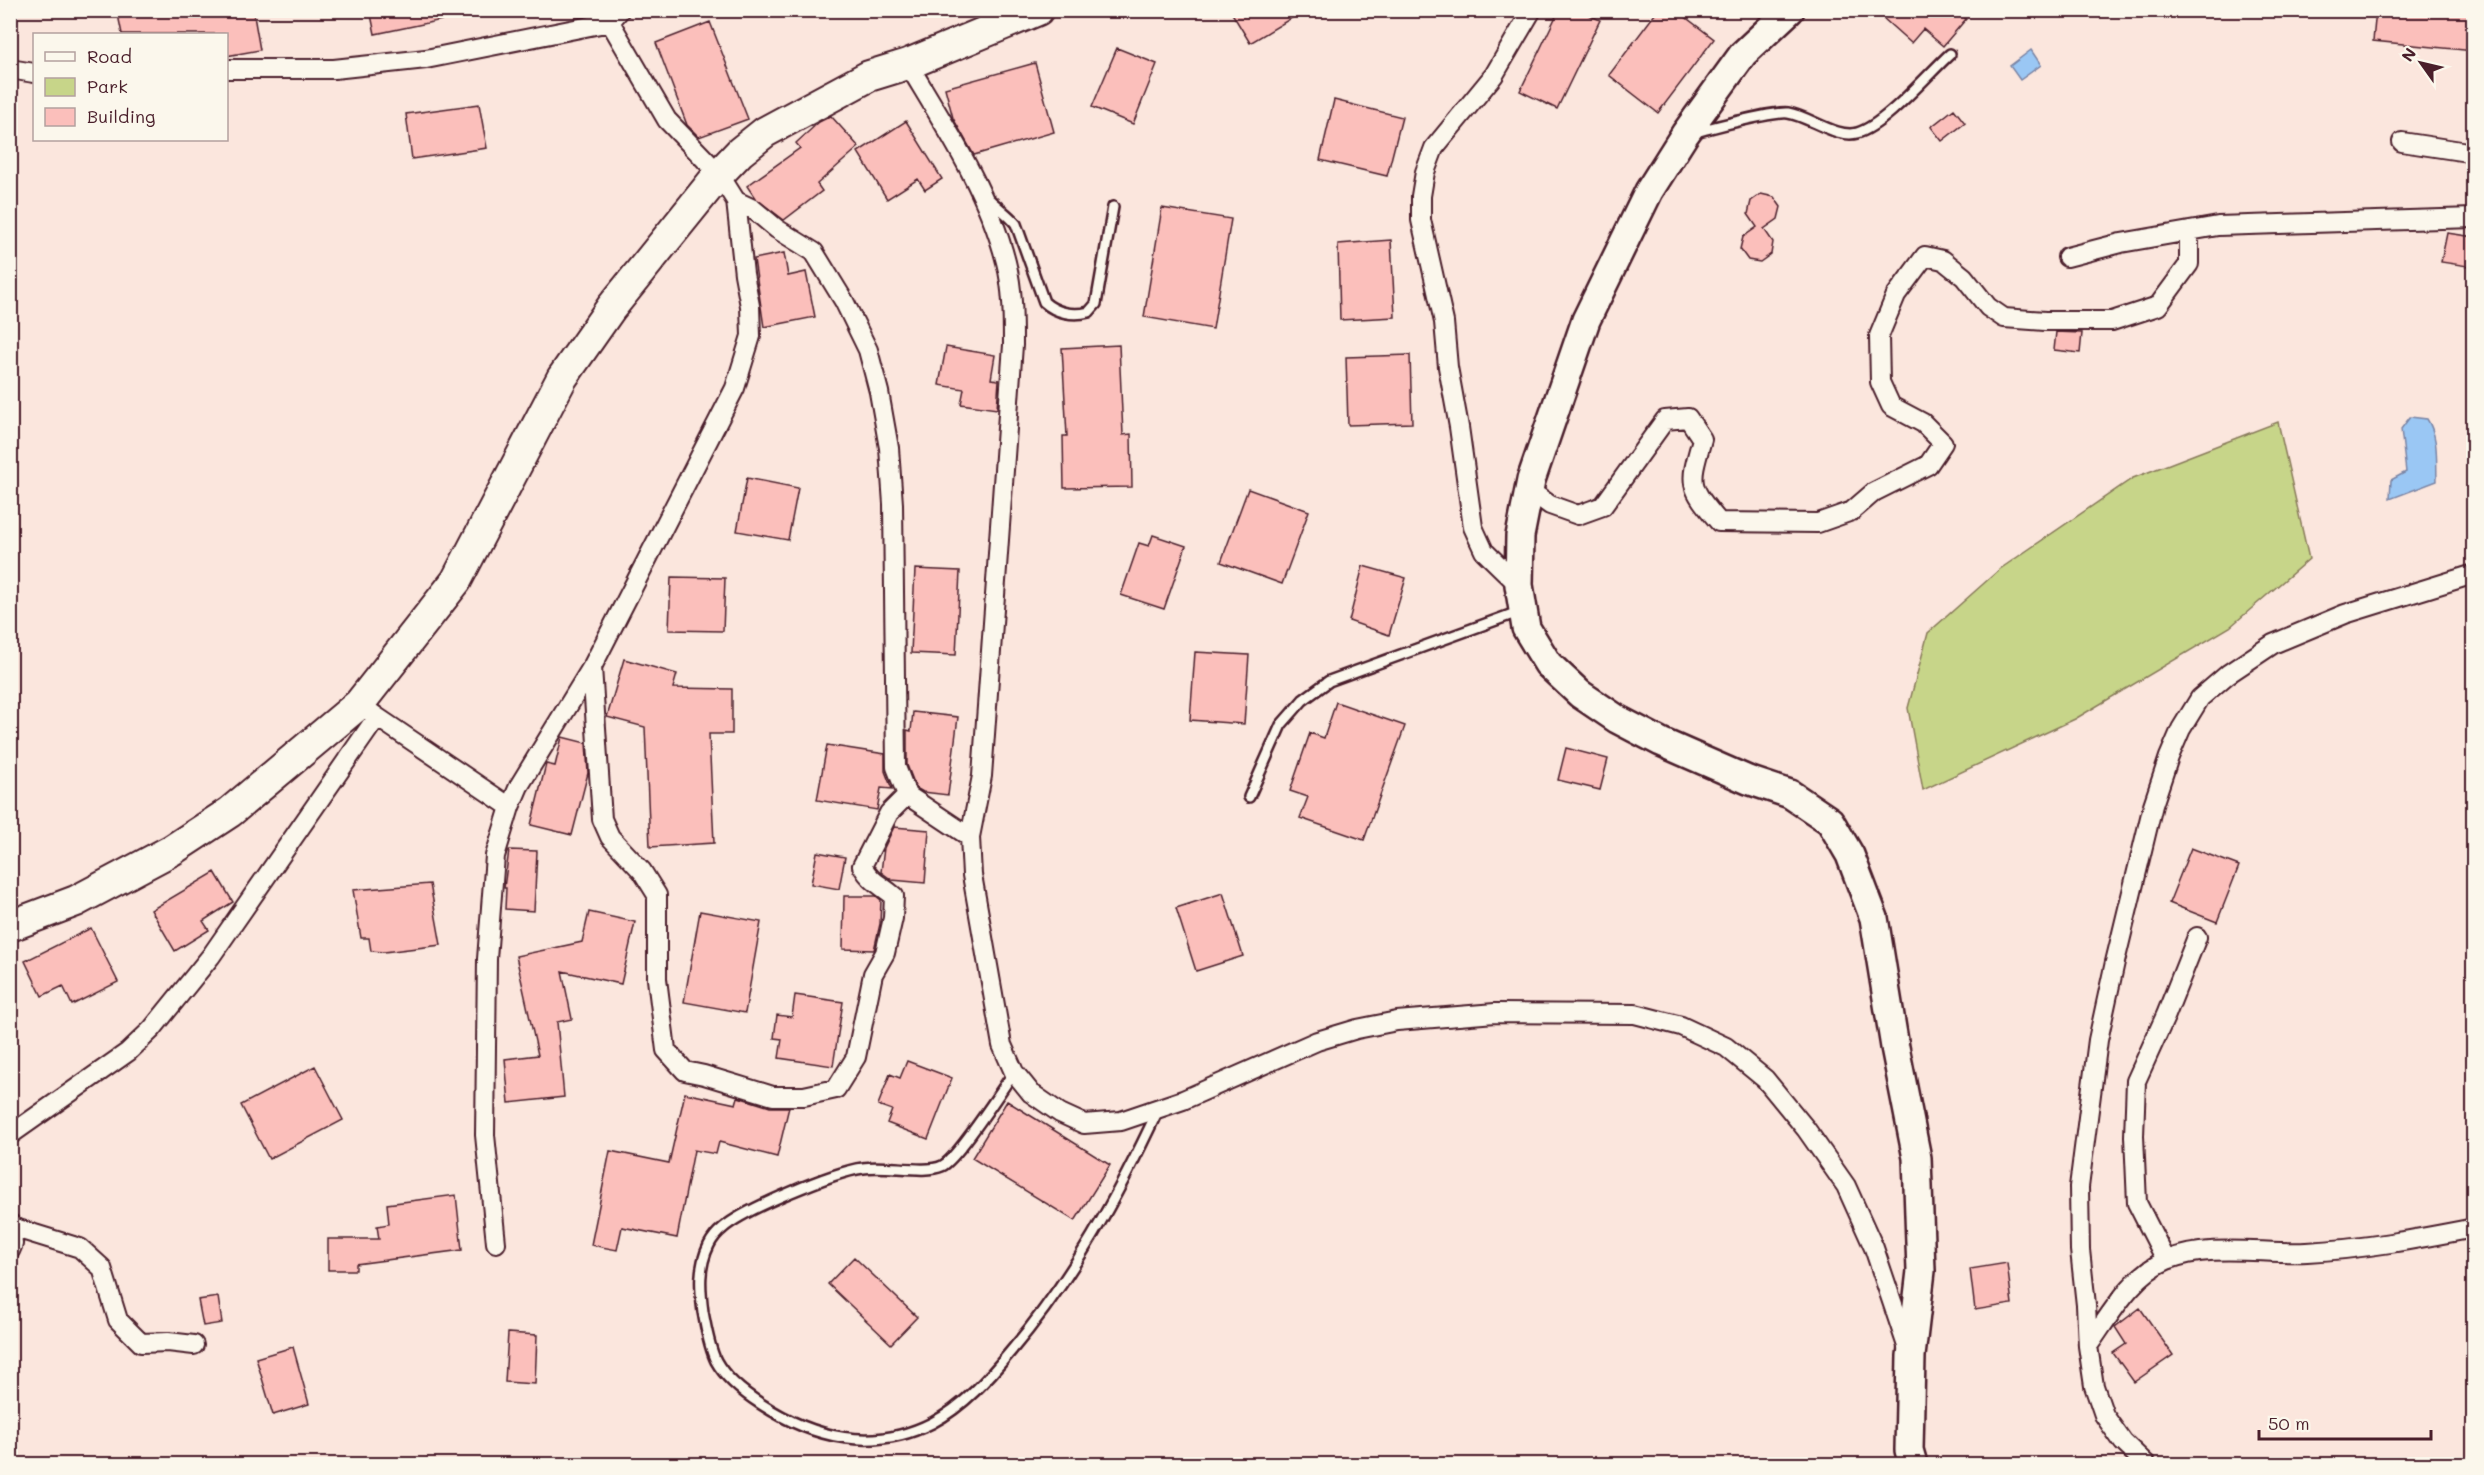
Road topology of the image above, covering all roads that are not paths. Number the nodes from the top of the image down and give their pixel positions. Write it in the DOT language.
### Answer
graph roads {
  1 [pos="1038,10"];
  2 [pos="1532,10"];
  3 [pos="1790,10"];
  4 [pos="609,14"];
  5 [pos="1950,54"];
  6 [pos="908,64"];
  7 [pos="10,69"];
  8 [pos="228,69"];
  9 [pos="33,73"];
  10 [pos="1685,134"];
  11 [pos="2402,142"];
  12 [pos="2474,153"];
  13 [pos="719,174"];
  14 [pos="975,183"];
  15 [pos="736,201"];
  16 [pos="1113,207"];
  17 [pos="2474,218"];
  18 [pos="2189,231"];
  19 [pos="2067,257"];
  20 [pos="1529,490"];
  21 [pos="2474,574"];
  22 [pos="1521,598"];
  23 [pos="592,667"];
  24 [pos="368,710"];
  25 [pos="907,795"];
  26 [pos="1249,797"];
  27 [pos="510,807"];
  28 [pos="970,837"];
  29 [pos="10,926"];
  30 [pos="2197,937"];
  31 [pos="1014,1072"];
  32 [pos="1160,1108"];
  33 [pos="10,1135"];
  34 [pos="11,1225"];
  35 [pos="2474,1228"];
  36 [pos="496,1243"];
  37 [pos="10,1251"];
  38 [pos="2166,1260"];
  39 [pos="194,1345"];
  40 [pos="2088,1346"];
  41 [pos="1911,1356"];
  42 [pos="1913,1464"];
  43 [pos="2146,1464"];
  1 -- 6 [label="main road"];
  2 -- 22 [label="street"];
  3 -- 10 [label="main road"];
  4 -- 8 [label="street"];
  4 -- 13 [label="street"];
  5 -- 10 [label="lane"];
  6 -- 13 [label="main road"];
  6 -- 14 [label="street"];
  7 -- 9 [label="street"];
  10 -- 20 [label="main road"];
  11 -- 12 [label="street"];
  13 -- 15 [label="street"];
  13 -- 24 [label="main road"];
  14 -- 16 [label="lane"];
  14 -- 28 [label="street"];
  15 -- 23 [label="street"];
  15 -- 25 [label="street"];
  17 -- 18 [label="street"];
  18 -- 19 [label="street"];
  18 -- 20 [label="street"];
  20 -- 22 [label="main road"];
  21 -- 40 [label="street"];
  22 -- 26 [label="lane"];
  22 -- 41 [label="main road"];
  23 -- 25 [label="street"];
  23 -- 27 [label="street"];
  24 -- 27 [label="street"];
  24 -- 29 [label="main road"];
  24 -- 33 [label="street"];
  25 -- 28 [label="street"];
  27 -- 36 [label="street"];
  28 -- 31 [label="street"];
  30 -- 38 [label="street"];
  31 -- 32 [label="street"];
  31 -- 32 [label="lane"];
  32 -- 41 [label="street"];
  34 -- 37 [label="street"];
  34 -- 39 [label="street"];
  35 -- 38 [label="street"];
  38 -- 40 [label="street"];
  40 -- 43 [label="street"];
  41 -- 42 [label="main road"];
}
